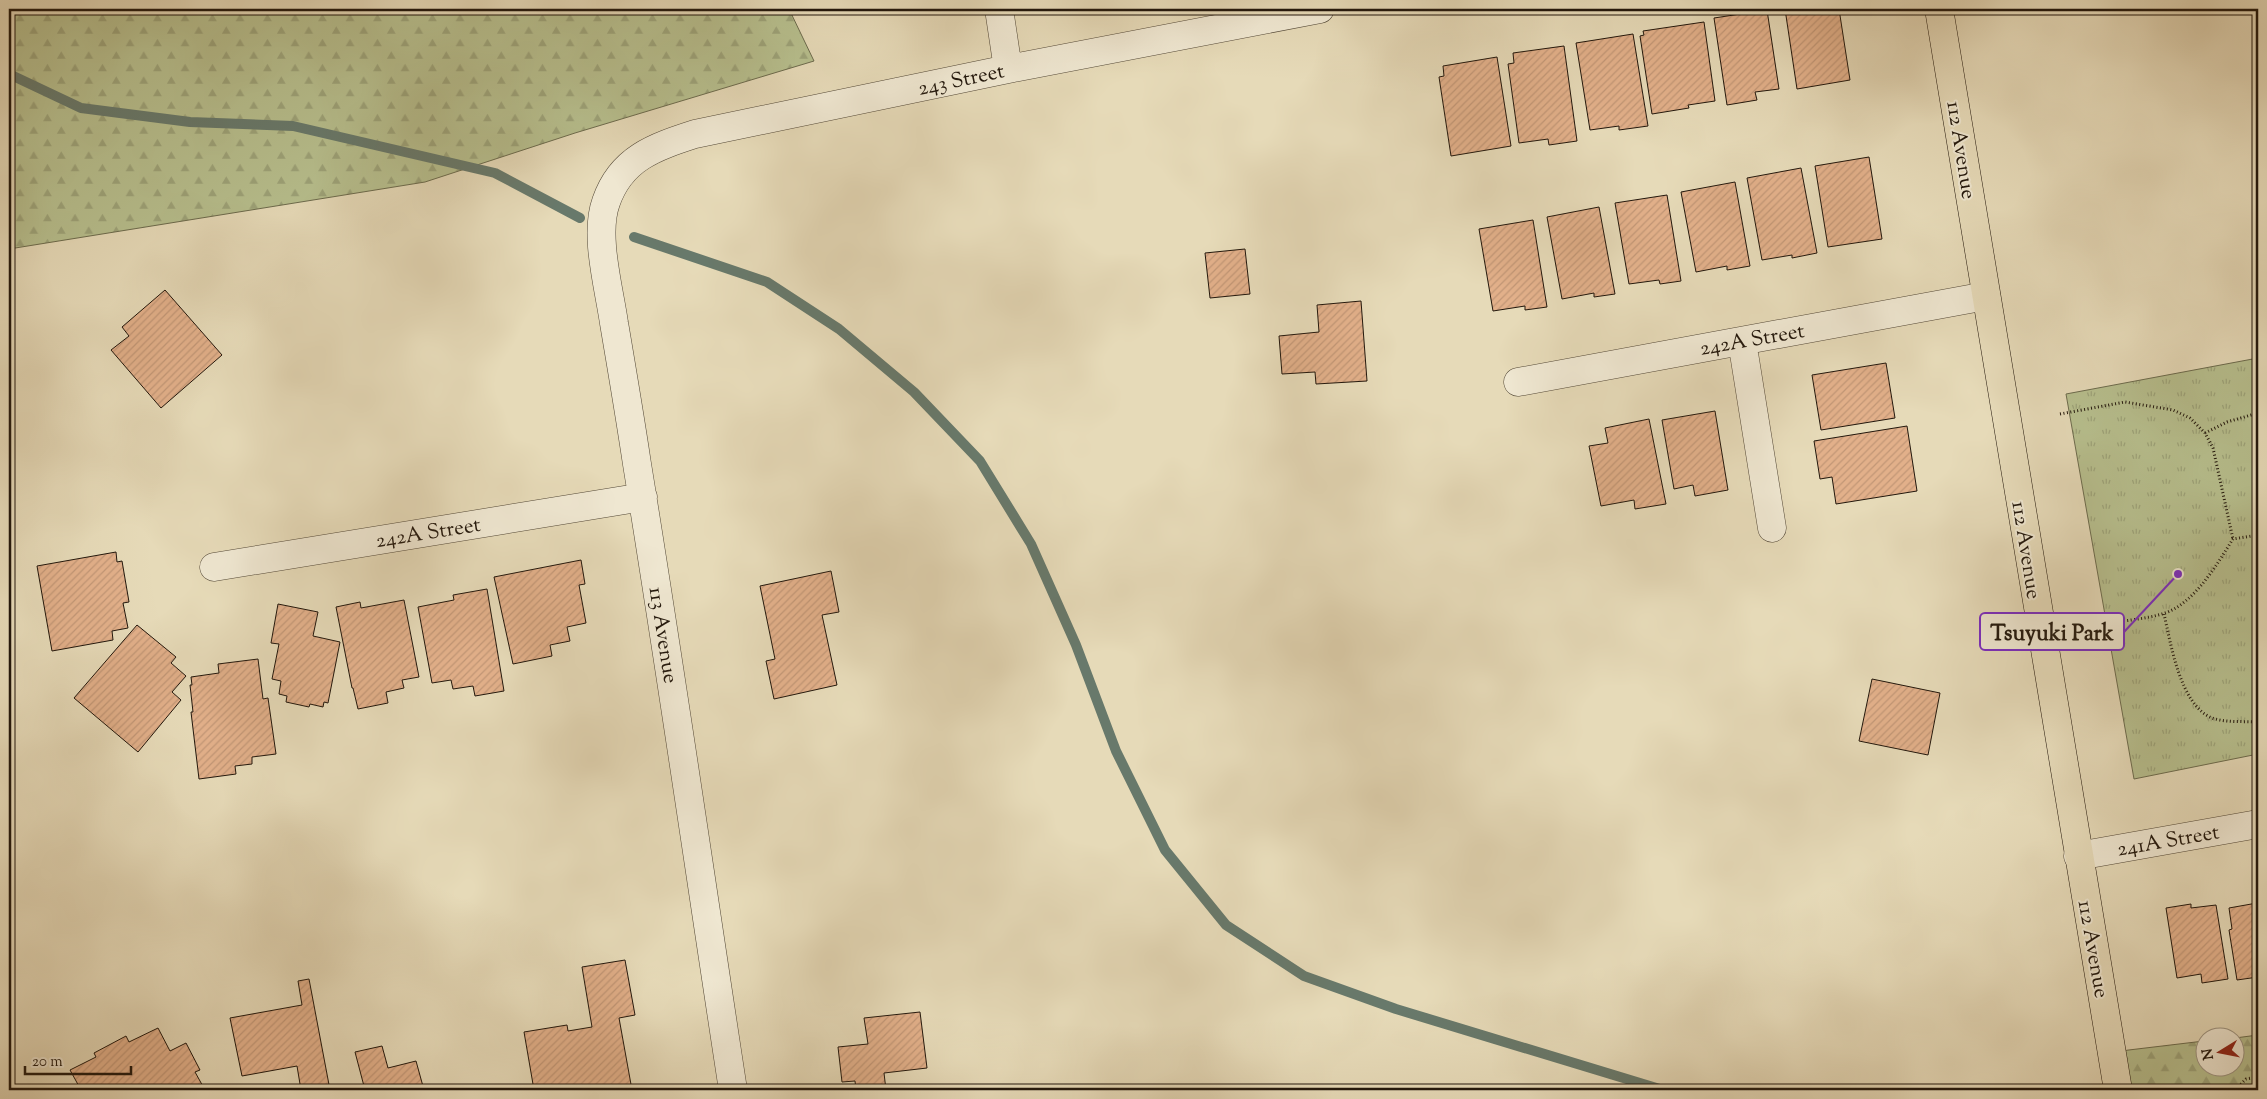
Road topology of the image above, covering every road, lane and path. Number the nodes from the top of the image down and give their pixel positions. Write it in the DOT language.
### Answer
graph roads {
  1 [pos="999,9"];
  2 [pos="1320,9"];
  3 [pos="1939,9"];
  4 [pos="1008,69"];
  5 [pos="616,182"];
  6 [pos="1986,296"];
  7 [pos="1742,341"];
  8 [pos="1518,382"];
  9 [pos="2258,413"];
  10 [pos="2060,414"];
  11 [pos="2204,433"];
  12 [pos="643,497"];
  13 [pos="1772,528"];
  14 [pos="2258,534"];
  15 [pos="2233,539"];
  16 [pos="214,566"];
  17 [pos="2164,614"];
  18 [pos="2096,625"];
  19 [pos="2258,722"];
  20 [pos="2258,824"];
  21 [pos="2078,856"];
  22 [pos="2258,1076"];
  23 [pos="733,1090"];
  24 [pos="2118,1090"];
  25 [pos="2238,1090"];
  1 -- 4 [label="street"];
  2 -- 4 [label="street, 243 Street"];
  3 -- 6 [label="main road, 112 Avenue"];
  4 -- 5 [label="street, 243 Street"];
  5 -- 12 [label="street, 113 Avenue"];
  6 -- 7 [label="street, 242A Street"];
  6 -- 21 [label="main road, 112 Avenue"];
  7 -- 8 [label="street, 242A Street"];
  7 -- 13 [label="street"];
  9 -- 11 [label="path"];
  10 -- 11 [label="path"];
  11 -- 15 [label="path"];
  12 -- 16 [label="street, 242A Street"];
  12 -- 23 [label="street, 113 Avenue"];
  14 -- 15 [label="path"];
  15 -- 17 [label="path"];
  17 -- 18 [label="path"];
  17 -- 19 [label="path"];
  20 -- 21 [label="street, 241A Street"];
  21 -- 24 [label="main road, 112 Avenue"];
  22 -- 25 [label="path"];
}
